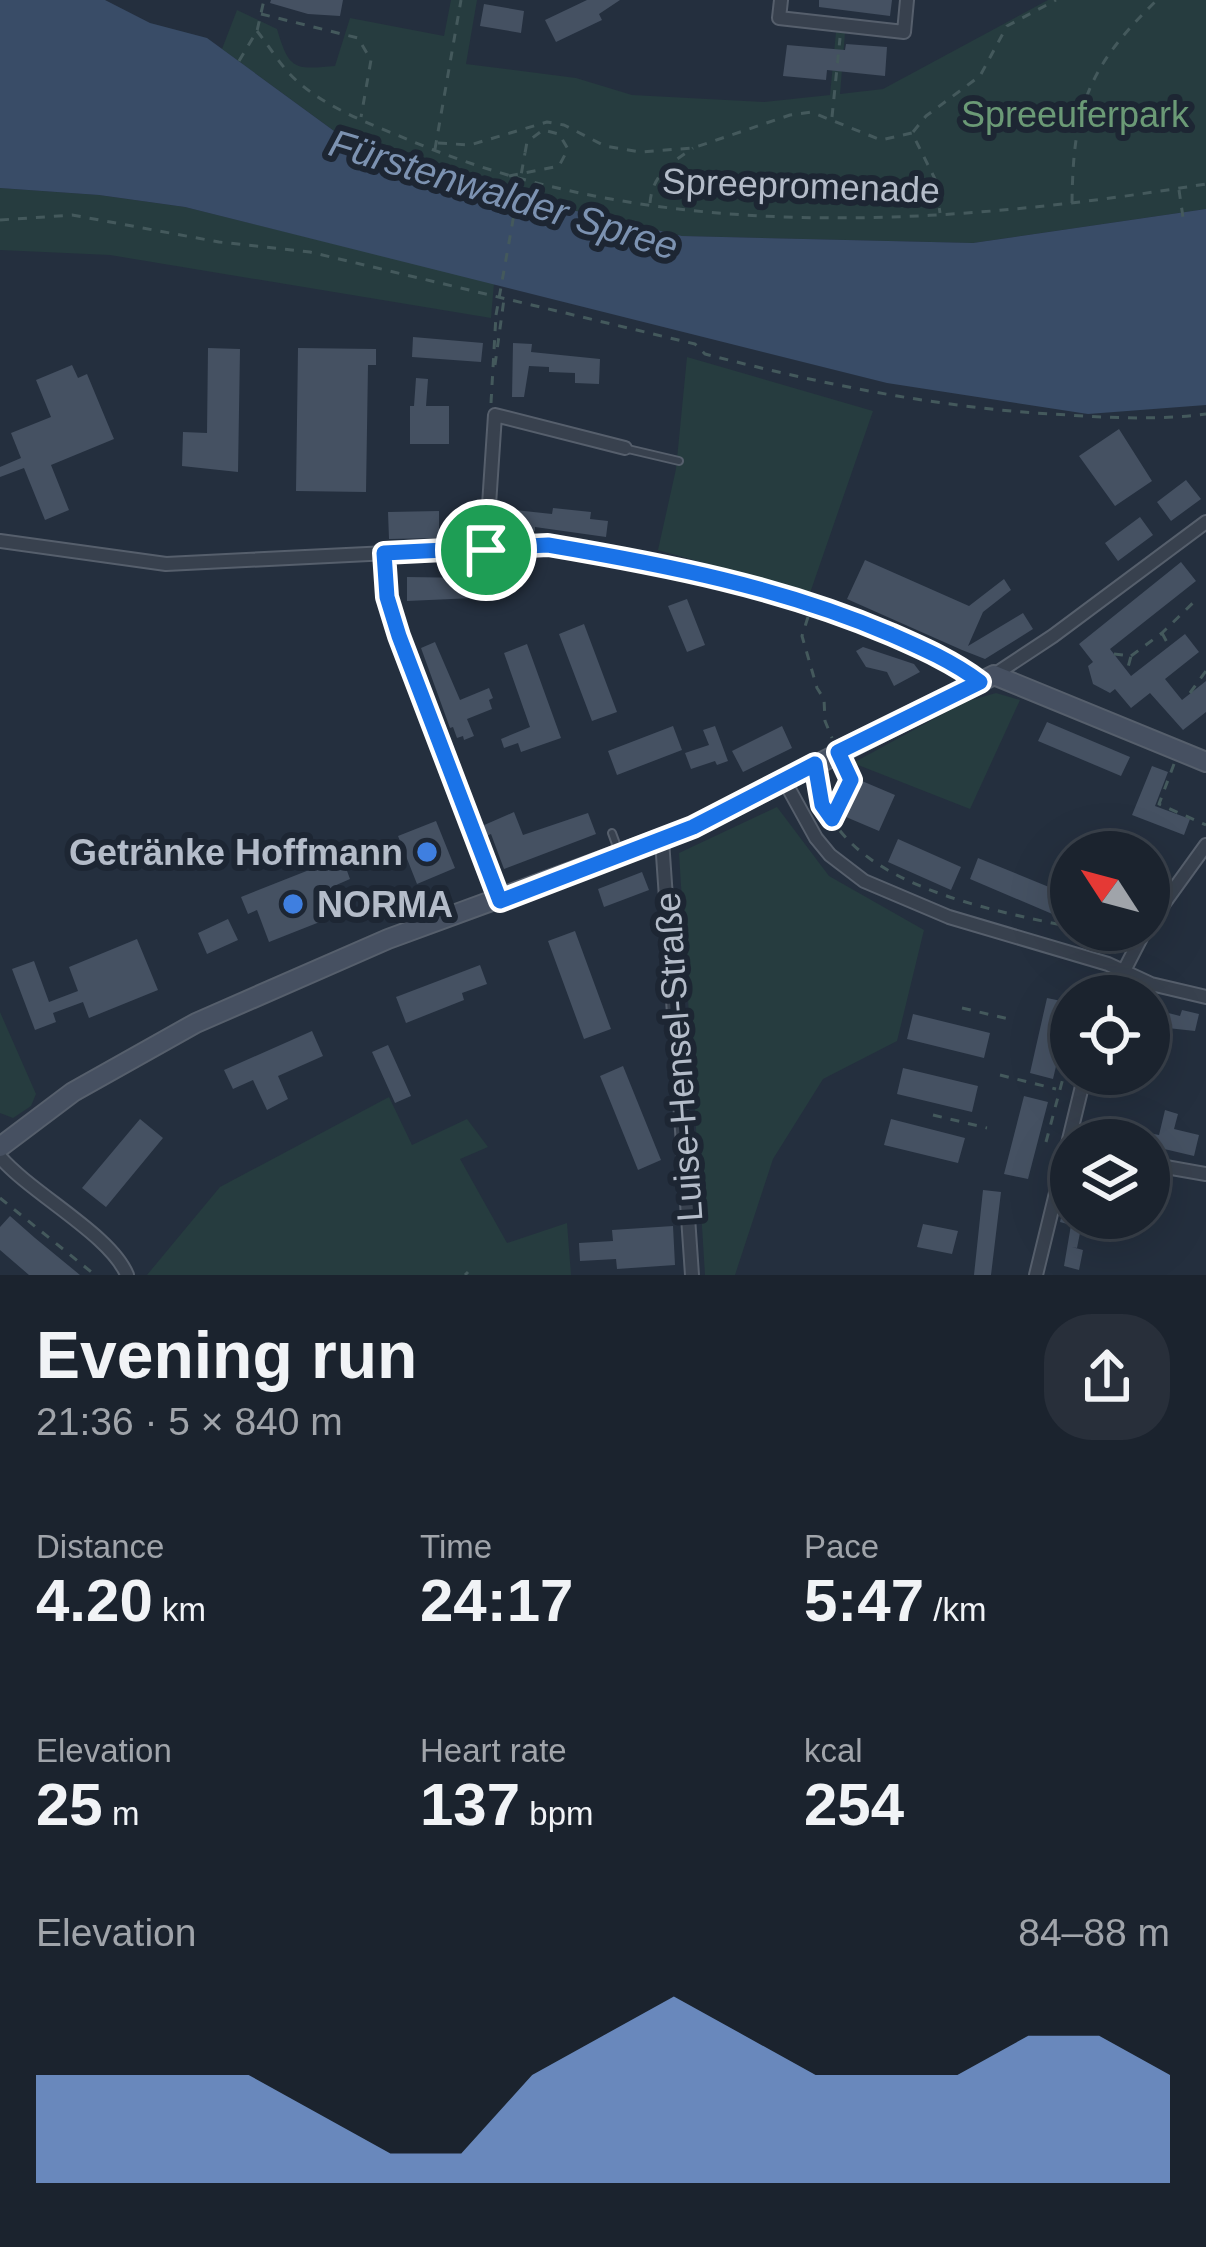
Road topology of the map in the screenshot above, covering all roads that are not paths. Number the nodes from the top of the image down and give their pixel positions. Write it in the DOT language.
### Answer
graph roads {
  1 [pos="782,0"];
  2 [pos="908,0"];
  3 [pos="625,448"];
  4 [pos="679,461"];
  5 [pos="1206,522"];
  6 [pos="0,541"];
  7 [pos="486,550"];
  8 [pos="384,553"];
  9 [pos="987,679"];
  10 [pos="1206,761"];
  11 [pos="784,780"];
  12 [pos="612,833"];
  13 [pos="662,840"];
  14 [pos="1206,845"];
  15 [pos="620,855"];
  16 [pos="1170,895"];
  17 [pos="500,901"];
  18 [pos="1132,951"];
  19 [pos="1121,970"];
  20 [pos="1119,975"];
  21 [pos="1206,997"];
  22 [pos="0,1147"];
  23 [pos="0,1157"];
  24 [pos="1170,1168"];
  25 [pos="1206,1174"];
  26 [pos="1050,1222"];
  27 [pos="127,1275"];
  28 [pos="692,1275"];
  29 [pos="1036,1275"];
  1 -- 2 [label="street"];
  3 -- 4 [label="lane"];
  3 -- 7 [label="street"];
  5 -- 9 [label="street"];
  6 -- 8 [label="street"];
  7 -- 8 [label="street"];
  7 -- 9 [label="street"];
  8 -- 17 [label="street"];
  9 -- 10 [label="main road"];
  9 -- 11 [label="main road"];
  11 -- 13 [label="main road"];
  11 -- 19 [label="street"];
  12 -- 15 [label="lane"];
  13 -- 15 [label="main road"];
  13 -- 28 [label="street, Luise-Hensel-Straße"];
  14 -- 16 [label="street"];
  15 -- 17 [label="main road"];
  17 -- 22 [label="main road"];
  18 -- 19 [label="street"];
  19 -- 20 [label="street"];
  19 -- 21 [label="street"];
  23 -- 27 [label="street"];
  24 -- 25 [label="street"];
  26 -- 29 [label="street"];
}
